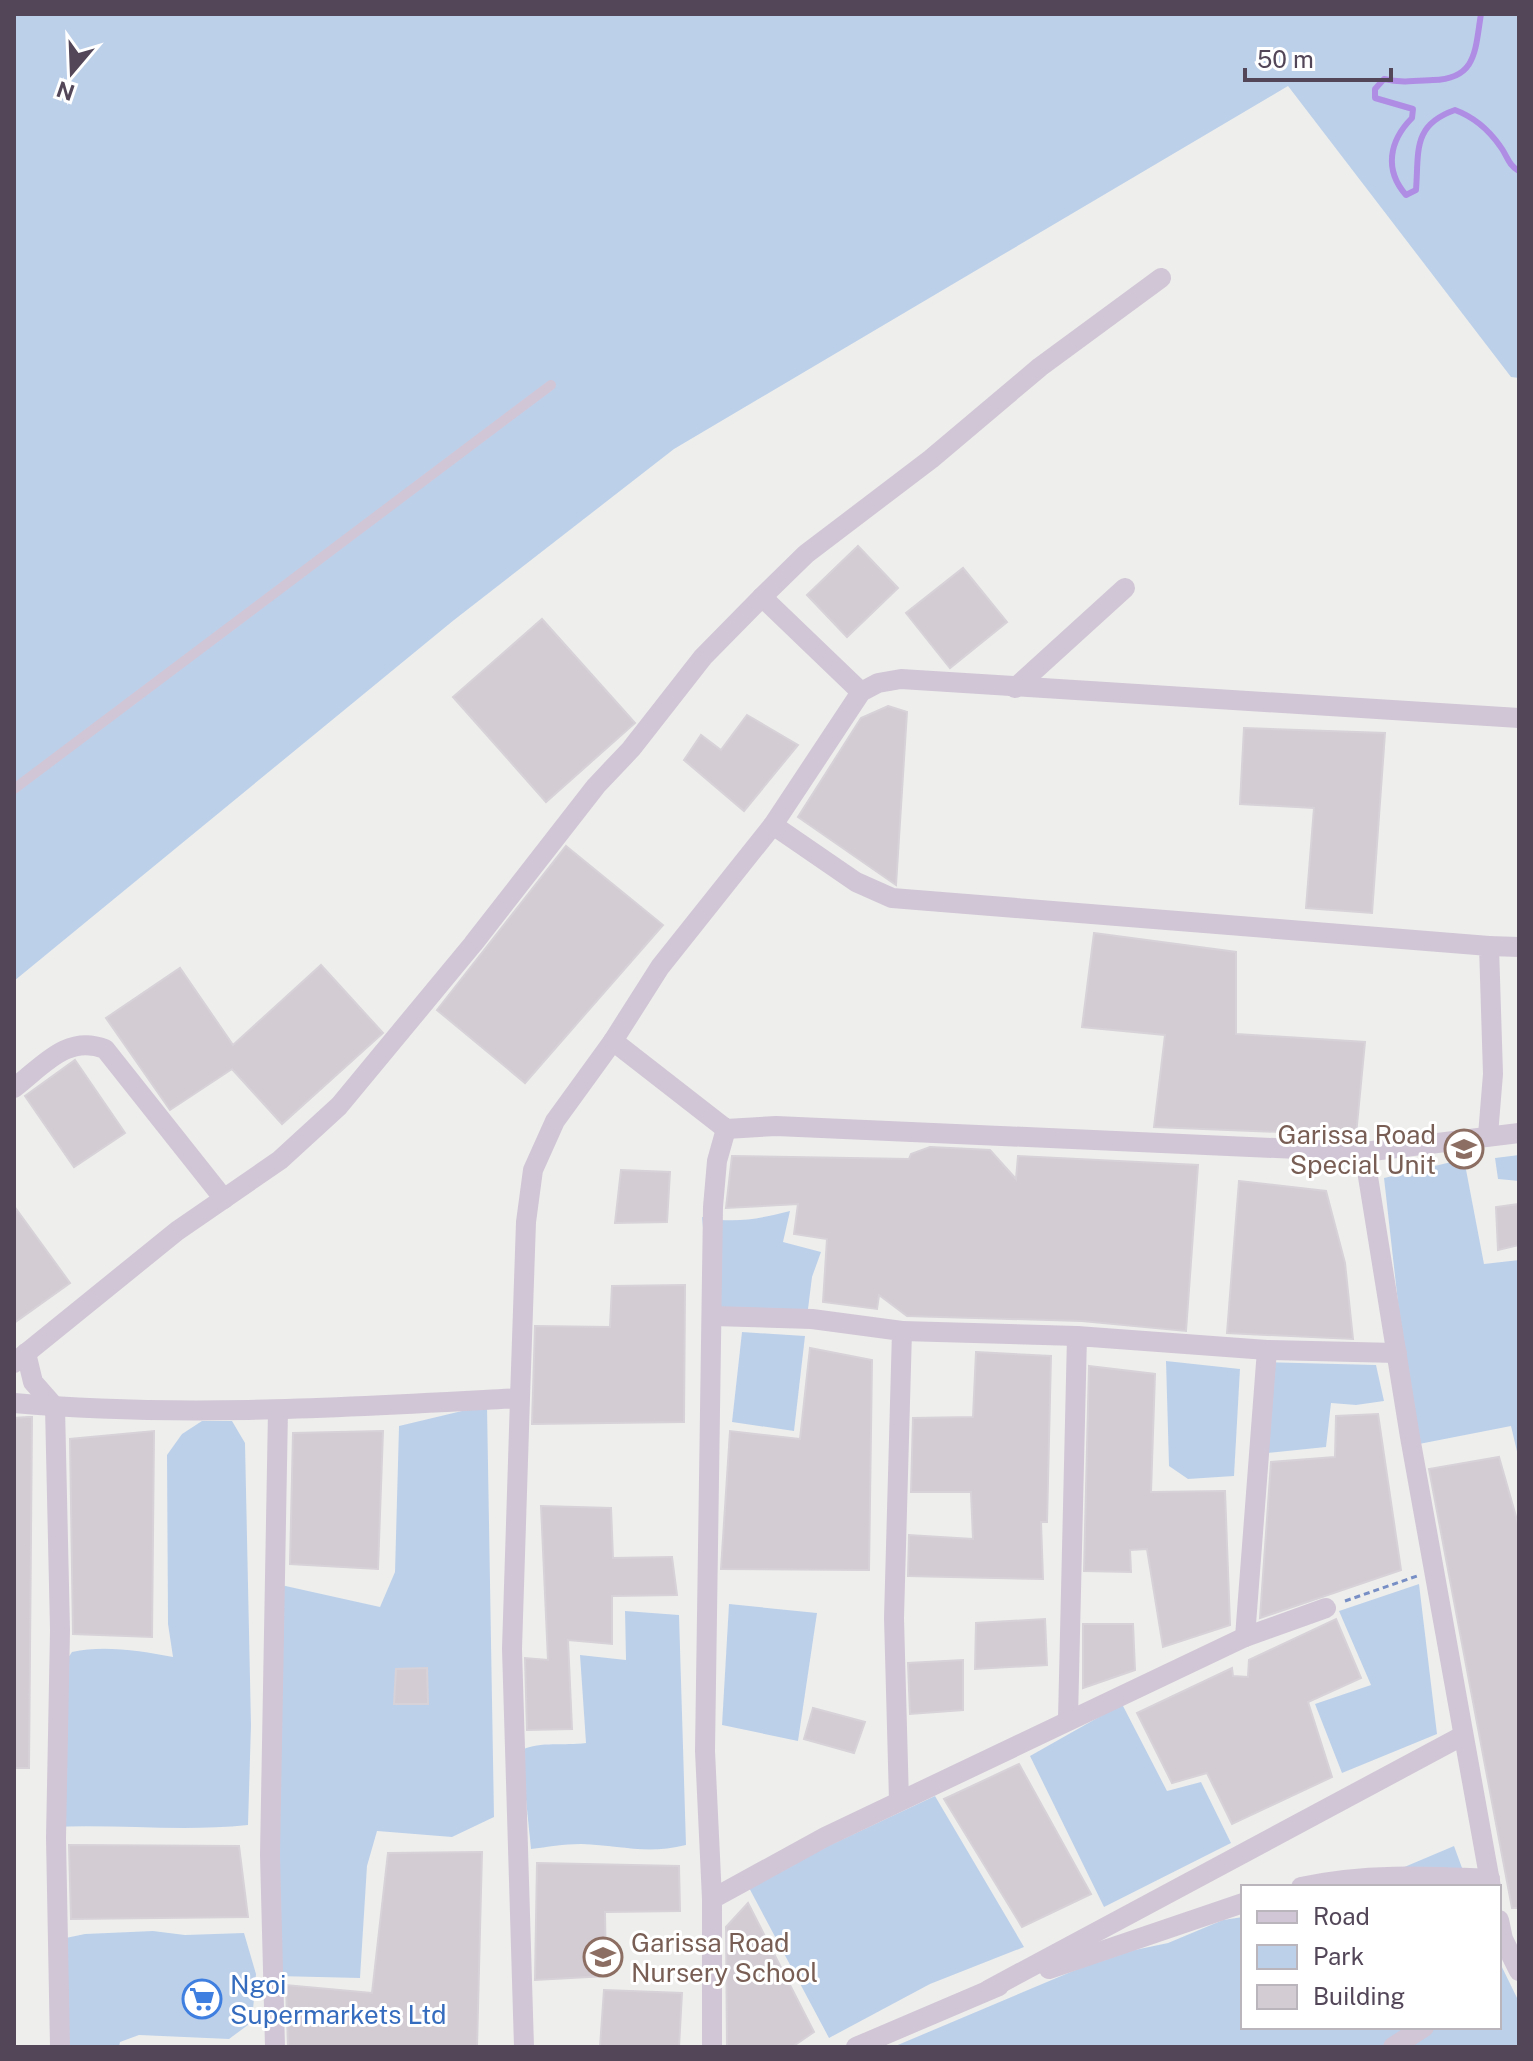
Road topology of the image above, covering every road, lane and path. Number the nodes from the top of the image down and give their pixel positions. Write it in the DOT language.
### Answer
graph roads {
  1 [pos="1161,278"];
  2 [pos="551,385"];
  3 [pos="1125,588"];
  4 [pos="762,597"];
  5 [pos="1015,688"];
  6 [pos="861,692"];
  7 [pos="1519,718"];
  8 [pos="14,789"];
  9 [pos="773,825"];
  10 [pos="1489,946"];
  11 [pos="1519,947"];
  12 [pos="613,1041"];
  13 [pos="14,1088"];
  14 [pos="726,1129"];
  15 [pos="1519,1133"];
  16 [pos="1488,1135"];
  17 [pos="1364,1152"];
  18 [pos="224,1199"];
  19 [pos="713,1316"];
  20 [pos="902,1331"];
  21 [pos="1077,1336"];
  22 [pos="1267,1350"];
  23 [pos="1397,1353"];
  24 [pos="20,1358"];
  25 [pos="520,1398"];
  26 [pos="14,1403"];
  27 [pos="55,1407"];
  28 [pos="278,1410"];
  29 [pos="1433,1570"];
  30 [pos="1326,1608"];
  31 [pos="1245,1637"];
  32 [pos="1068,1719"];
  33 [pos="1462,1736"];
  34 [pos="899,1801"];
  35 [pos="1490,1883"];
  36 [pos="1310,1885"];
  37 [pos="712,1899"];
  38 [pos="1241,1904"];
  39 [pos="1505,1933"];
  40 [pos="1519,1971"];
  41 [pos="988,1990"];
  42 [pos="1421,2029"];
  43 [pos="60,2047"];
  44 [pos="275,2047"];
  45 [pos="524,2047"];
  46 [pos="712,2047"];
  47 [pos="856,2047"];
  48 [pos="1393,2047"];
  1 -- 4 [label="street"];
  2 -- 8 [label="lane"];
  3 -- 5 [label="street"];
  4 -- 6 [label="street"];
  4 -- 18 [label="street"];
  5 -- 6 [label="street"];
  5 -- 7 [label="street"];
  6 -- 9 [label="street"];
  9 -- 10 [label="street"];
  9 -- 12 [label="street"];
  10 -- 11 [label="street"];
  10 -- 16 [label="street"];
  12 -- 14 [label="street"];
  12 -- 25 [label="street"];
  13 -- 18 [label="street"];
  14 -- 17 [label="street"];
  14 -- 19 [label="street"];
  15 -- 16 [label="street"];
  16 -- 17 [label="street"];
  17 -- 23 [label="street"];
  18 -- 24 [label="street"];
  19 -- 20 [label="street"];
  19 -- 37 [label="street"];
  20 -- 21 [label="street"];
  20 -- 34 [label="street"];
  21 -- 22 [label="street"];
  21 -- 32 [label="street"];
  22 -- 23 [label="street"];
  22 -- 31 [label="street"];
  23 -- 29 [label="street"];
  24 -- 27 [label="street"];
  25 -- 28 [label="street"];
  25 -- 45 [label="street"];
  26 -- 27 [label="street"];
  27 -- 28 [label="street"];
  27 -- 43 [label="street"];
  28 -- 44 [label="street"];
  29 -- 30 [label="path"];
  29 -- 33 [label="street"];
  30 -- 31 [label="street"];
  31 -- 32 [label="street"];
  32 -- 34 [label="street"];
  33 -- 35 [label="street"];
  33 -- 41 [label="street"];
  34 -- 37 [label="street"];
  35 -- 36 [label="street"];
  37 -- 46 [label="street"];
  38 -- 41 [label="street"];
  39 -- 40 [label="street"];
  41 -- 47 [label="street"];
  42 -- 48 [label="street"];
}
